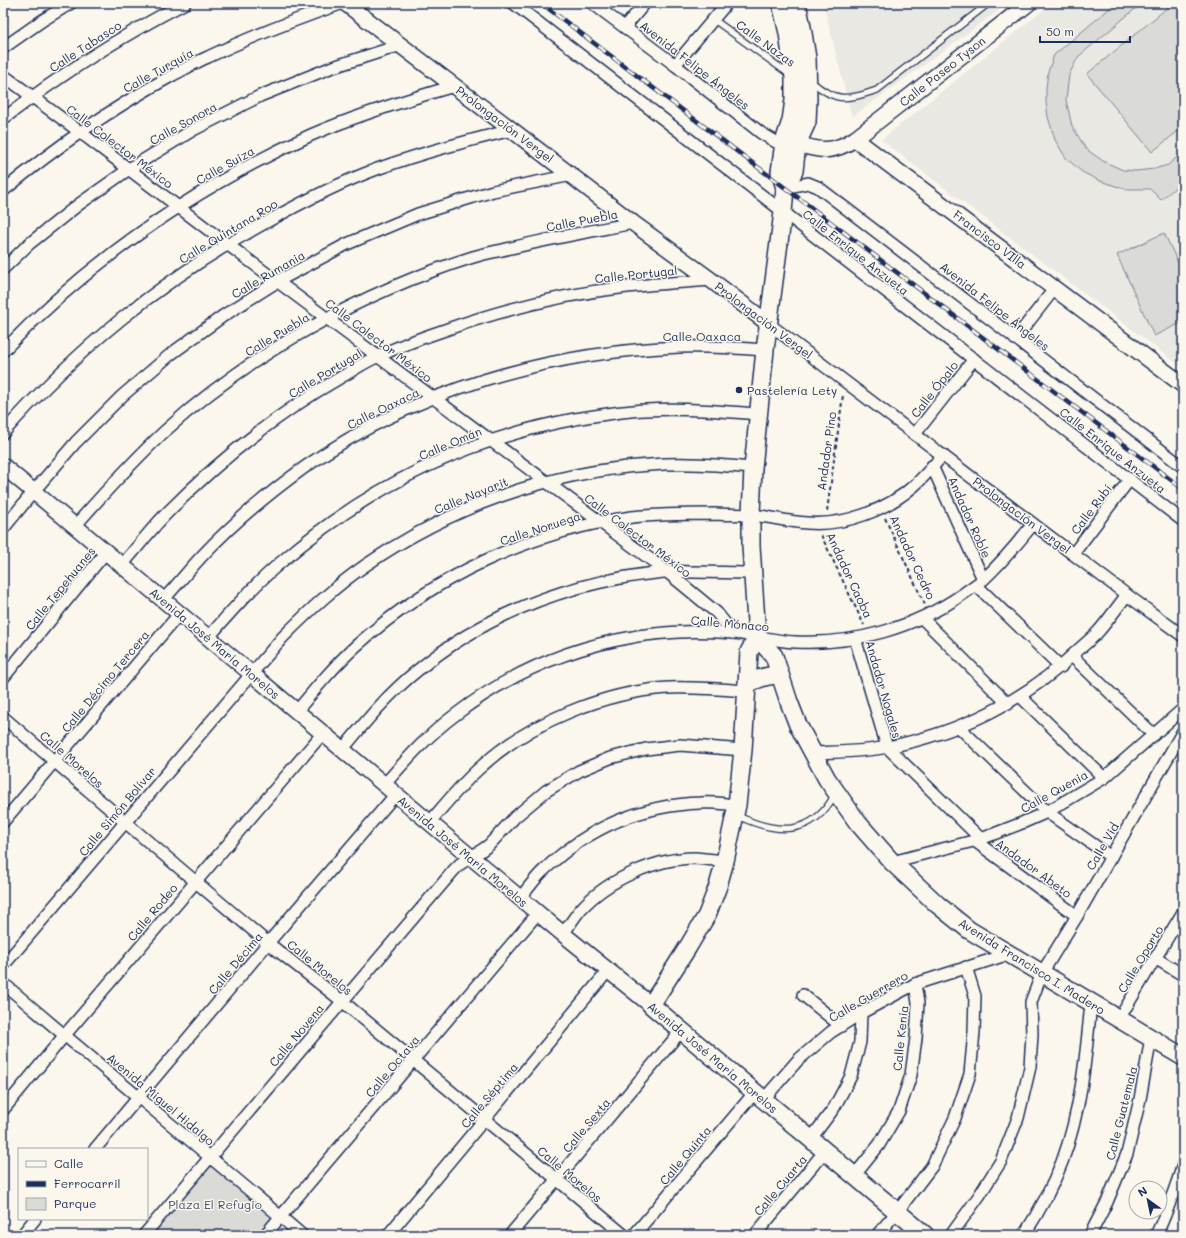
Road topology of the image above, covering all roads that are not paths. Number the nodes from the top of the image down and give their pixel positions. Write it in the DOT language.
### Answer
graph roads {
  1 [pos="71,3"];
  2 [pos="185,3"];
  3 [pos="344,3"];
  4 [pos="513,3"];
  5 [pos="592,3"];
  6 [pos="645,3"];
  7 [pos="727,3"];
  8 [pos="781,3"];
  9 [pos="797,3"];
  10 [pos="989,3"];
  11 [pos="1030,3"];
  12 [pos="713,19"];
  13 [pos="625,27"];
  14 [pos="401,46"];
  15 [pos="3,48"];
  16 [pos="675,65"];
  17 [pos="3,75"];
  18 [pos="803,79"];
  19 [pos="454,86"];
  20 [pos="32,96"];
  21 [pos="3,119"];
  22 [pos="512,130"];
  23 [pos="80,132"];
  24 [pos="855,139"];
  25 [pos="791,143"];
  26 [pos="129,169"];
  27 [pos="572,176"];
  28 [pos="785,188"];
  29 [pos="3,191"];
  30 [pos="178,206"];
  31 [pos="783,212"];
  32 [pos="633,223"];
  33 [pos="227,244"];
  34 [pos="3,269"];
  35 [pos="711,280"];
  36 [pos="278,281"];
  37 [pos="1055,288"];
  38 [pos="328,319"];
  39 [pos="768,324"];
  40 [pos="1015,339"];
  41 [pos="765,350"];
  42 [pos="3,352"];
  43 [pos="378,356"];
  44 [pos="974,359"];
  45 [pos="1183,385"];
  46 [pos="434,397"];
  47 [pos="758,414"];
  48 [pos="3,433"];
  49 [pos="915,434"];
  50 [pos="491,440"];
  51 [pos="943,455"];
  52 [pos="3,466"];
  53 [pos="932,466"];
  54 [pos="1183,467"];
  55 [pos="753,468"];
  56 [pos="1130,479"];
  57 [pos="545,481"];
  58 [pos="34,491"];
  59 [pos="750,515"];
  60 [pos="1183,521"];
  61 [pos="601,522"];
  62 [pos="1033,524"];
  63 [pos="75,526"];
  64 [pos="3,529"];
  65 [pos="106,552"];
  66 [pos="1073,554"];
  67 [pos="122,565"];
  68 [pos="666,571"];
  69 [pos="752,573"];
  70 [pos="980,582"];
  71 [pos="1127,595"];
  72 [pos="164,599"];
  73 [pos="180,613"];
  74 [pos="925,616"];
  75 [pos="733,633"];
  76 [pos="1183,636"];
  77 [pos="209,637"];
  78 [pos="757,637"];
  79 [pos="855,638"];
  80 [pos="1072,656"];
  81 [pos="1060,667"];
  82 [pos="251,673"];
  83 [pos="780,675"];
  84 [pos="3,678"];
  85 [pos="747,687"];
  86 [pos="1020,696"];
  87 [pos="1008,704"];
  88 [pos="1183,709"];
  89 [pos="297,711"];
  90 [pos="3,717"];
  91 [pos="958,727"];
  92 [pos="1183,731"];
  93 [pos="323,733"];
  94 [pos="1154,735"];
  95 [pos="887,747"];
  96 [pos="343,749"];
  97 [pos="742,750"];
  98 [pos="813,753"];
  99 [pos="54,761"];
  100 [pos="1104,778"];
  101 [pos="390,790"];
  102 [pos="836,792"];
  103 [pos="736,810"];
  104 [pos="1047,812"];
  105 [pos="3,822"];
  106 [pos="124,822"];
  107 [pos="430,822"];
  108 [pos="978,840"];
  109 [pos="471,857"];
  110 [pos="1111,857"];
  111 [pos="725,861"];
  112 [pos="892,862"];
  113 [pos="196,881"];
  114 [pos="520,898"];
  115 [pos="1183,912"];
  116 [pos="538,913"];
  117 [pos="1077,916"];
  118 [pos="563,934"];
  119 [pos="268,943"];
  120 [pos="1009,954"];
  121 [pos="1156,958"];
  122 [pos="3,966"];
  123 [pos="966,967"];
  124 [pos="608,971"];
  125 [pos="1042,974"];
  126 [pos="1183,975"];
  127 [pos="3,983"];
  128 [pos="915,984"];
  129 [pos="803,995"];
  130 [pos="342,1001"];
  131 [pos="1091,1002"];
  132 [pos="651,1005"];
  133 [pos="861,1013"];
  134 [pos="1119,1019"];
  135 [pos="841,1026"];
  136 [pos="681,1031"];
  137 [pos="64,1036"];
  138 [pos="1151,1038"];
  139 [pos="1183,1057"];
  140 [pos="413,1061"];
  141 [pos="759,1096"];
  142 [pos="139,1097"];
  143 [pos="3,1110"];
  144 [pos="485,1120"];
  145 [pos="810,1140"];
  146 [pos="96,1148"];
  147 [pos="825,1151"];
  148 [pos="210,1156"];
  149 [pos="1183,1165"];
  150 [pos="854,1176"];
  151 [pos="558,1179"];
  152 [pos="897,1212"];
  153 [pos="281,1216"];
  154 [pos="34,1220"];
  155 [pos="22,1235"];
  156 [pos="144,1235"];
  157 [pos="265,1235"];
  158 [pos="302,1235"];
  159 [pos="388,1235"];
  160 [pos="510,1235"];
  161 [pos="624,1235"];
  162 [pos="634,1235"];
  163 [pos="755,1235"];
  164 [pos="877,1235"];
  165 [pos="924,1235"];
  166 [pos="951,1235"];
  167 [pos="1024,1235"];
  168 [pos="1090,1235"];
  169 [pos="1156,1235"];
  1 -- 15 [label="street"];
  2 -- 20 [label="street, Calle Tabasco"];
  3 -- 14 [label="street, Prolongación Vergel"];
  3 -- 23 [label="street, Calle Turquía"];
  4 -- 31 [label="street, Calle Enrique Anzueta"];
  5 -- 13 [label="street, Avenida Felipe Ángeles"];
  6 -- 13 [label="street"];
  7 -- 12 [label="street"];
  8 -- 18 [label="main road"];
  9 -- 18 [label="main road"];
  10 -- 18 [label="lane, Calle Nazas"];
  11 -- 24 [label="street, Calle Paseo Tyson"];
  12 -- 16 [label="street"];
  12 -- 18 [label="lane, Calle Nazas"];
  13 -- 16 [label="street, Avenida Felipe Ángeles"];
  14 -- 19 [label="street, Prolongación Vergel"];
  14 -- 26 [label="street, Calle Sonora"];
  16 -- 25 [label="street, Avenida Felipe Ángeles"];
  17 -- 20 [label="street, Calle Colector México"];
  18 -- 25 [label="main road"];
  19 -- 22 [label="street, Prolongación Vergel"];
  19 -- 30 [label="street, Calle Suiza"];
  20 -- 21 [label="street, Calle Tabasco"];
  20 -- 23 [label="street, Calle Colector México"];
  22 -- 27 [label="street, Prolongación Vergel"];
  22 -- 33 [label="street, Calle Quintana Roo"];
  23 -- 26 [label="street, Calle Colector México"];
  23 -- 29 [label="street, Calle Turquía"];
  24 -- 25 [label="street"];
  24 -- 37 [label="street, Francisco VIlla"];
  25 -- 28 [label="main road"];
  26 -- 30 [label="street, Calle Colector México"];
  26 -- 34 [label="street, Calle Sonora"];
  27 -- 32 [label="street, Prolongación Vergel"];
  27 -- 36 [label="street, Calle Rumania"];
  28 -- 31 [label="main road"];
  28 -- 40 [label="street, Avenida Felipe Ángeles"];
  30 -- 33 [label="street, Calle Colector México"];
  30 -- 42 [label="street, Calle Suiza"];
  31 -- 39 [label="main road"];
  31 -- 44 [label="street, Calle Enrique Anzueta"];
  32 -- 35 [label="street, Prolongación Vergel"];
  32 -- 38 [label="street, Calle Puebla"];
  33 -- 36 [label="street, Calle Colector México"];
  33 -- 48 [label="street, Calle Quintana Roo"];
  35 -- 39 [label="street, Prolongación Vergel"];
  35 -- 43 [label="street, Calle Portugal"];
  36 -- 38 [label="street, Calle Colector México"];
  36 -- 58 [label="street, Calle Rumania"];
  37 -- 40 [label="street"];
  37 -- 45 [label="street, Francisco VIlla"];
  38 -- 43 [label="street, Calle Colector México"];
  38 -- 63 [label="street, Calle Puebla"];
  39 -- 41 [label="main road"];
  39 -- 49 [label="street, Prolongación Vergel"];
  40 -- 54 [label="street, Avenida Felipe Ángeles"];
  41 -- 46 [label="street, Calle Oaxaca"];
  41 -- 47 [label="main road"];
  43 -- 46 [label="street, Calle Colector México"];
  43 -- 67 [label="street, Calle Portugal"];
  44 -- 49 [label="street, Calle Ópalo"];
  44 -- 56 [label="street, Calle Enrique Anzueta"];
  46 -- 50 [label="street, Calle Colector México"];
  46 -- 72 [label="street, Calle Oaxaca"];
  47 -- 50 [label="street, Calle Omán"];
  47 -- 55 [label="main road"];
  49 -- 51 [label="street, Prolongación Vergel"];
  50 -- 57 [label="street, Calle Colector México"];
  50 -- 77 [label="street, Calle Omán"];
  51 -- 53 [label="street, Calle Noruega"];
  51 -- 62 [label="street, Prolongación Vergel"];
  52 -- 58 [label="street, Avenida José María Morelos"];
  53 -- 59 [label="street, Calle Noruega"];
  53 -- 70 [label="street, Andador Roble"];
  55 -- 57 [label="street, Calle Nayarit"];
  55 -- 59 [label="main road"];
  56 -- 60 [label="street, Calle Enrique Anzueta"];
  56 -- 66 [label="street, Calle Rubí"];
  57 -- 61 [label="street, Calle Colector México"];
  57 -- 82 [label="street, Calle Nayarit"];
  58 -- 63 [label="street, Avenida José María Morelos"];
  58 -- 64 [label="street, Calle Rumania"];
  59 -- 61 [label="street, Calle Noruega"];
  59 -- 69 [label="main road"];
  61 -- 68 [label="street, Calle Colector México"];
  61 -- 89 [label="street, Calle Noruega"];
  62 -- 66 [label="street, Prolongación Vergel"];
  62 -- 70 [label="street, Calle Mónaco"];
  63 -- 65 [label="street, Avenida José María Morelos"];
  65 -- 67 [label="street, Avenida José María Morelos"];
  65 -- 84 [label="street, Calle Tepehuanes"];
  66 -- 71 [label="street, Prolongación Vergel"];
  67 -- 72 [label="street, Avenida José María Morelos"];
  68 -- 69 [label="street"];
  68 -- 75 [label="street, Calle Colector México"];
  68 -- 96 [label="street"];
  69 -- 78 [label="main road"];
  70 -- 74 [label="street, Calle Mónaco"];
  70 -- 81 [label="street"];
  71 -- 76 [label="street, Prolongación Vergel"];
  71 -- 80 [label="street"];
  72 -- 73 [label="street, Avenida José María Morelos"];
  73 -- 77 [label="street, Avenida José María Morelos"];
  73 -- 99 [label="street, Calle Décimo Tercera"];
  74 -- 79 [label="street, Calle Mónaco"];
  74 -- 87 [label="street"];
  75 -- 78 [label="street, Calle Mónaco"];
  75 -- 101 [label="street, Calle Mónaco"];
  77 -- 82 [label="street, Avenida José María Morelos"];
  78 -- 79 [label="street, Calle Mónaco"];
  78 -- 83 [label="main road, Avenida Francisco I. Madero"];
  78 -- 85 [label="main road"];
  79 -- 95 [label="street, Andador Nogales"];
  80 -- 81 [label="street"];
  80 -- 94 [label="street"];
  81 -- 86 [label="street"];
  82 -- 89 [label="street, Avenida José María Morelos"];
  82 -- 106 [label="street, Calle Simón Bolívar"];
  83 -- 85 [label="main road"];
  83 -- 98 [label="main road, Avenida Francisco I. Madero"];
  85 -- 97 [label="main road"];
  85 -- 107 [label="street"];
  86 -- 87 [label="street"];
  86 -- 100 [label="street"];
  87 -- 91 [label="street"];
  88 -- 94 [label="street, Calle Quenia"];
  89 -- 93 [label="street, Avenida José María Morelos"];
  90 -- 99 [label="street, Calle Morelos"];
  91 -- 95 [label="street"];
  91 -- 104 [label="street"];
  92 -- 110 [label="street, Calle Vid"];
  93 -- 96 [label="street, Avenida José María Morelos"];
  93 -- 113 [label="street, Calle Rodeo"];
  94 -- 100 [label="street, Calle Quenia"];
  95 -- 98 [label="street"];
  95 -- 108 [label="street, Andador Abeto"];
  96 -- 101 [label="street, Avenida José María Morelos"];
  97 -- 103 [label="main road"];
  97 -- 109 [label="street, Calle Novena"];
  98 -- 102 [label="main road, Avenida Francisco I. Madero"];
  99 -- 105 [label="street, Calle Décimo Tercera"];
  99 -- 106 [label="street, Calle Morelos"];
  100 -- 104 [label="street, Calle Quenia"];
  101 -- 107 [label="street, Avenida José María Morelos"];
  101 -- 119 [label="street, Calle Décima"];
  102 -- 103 [label="lane"];
  102 -- 112 [label="main road, Avenida Francisco I. Madero"];
  103 -- 111 [label="main road"];
  103 -- 114 [label="street"];
  104 -- 108 [label="street, Calle Quenia"];
  104 -- 110 [label="street"];
  106 -- 113 [label="street, Calle Morelos"];
  106 -- 122 [label="street, Calle Simón Bolívar"];
  107 -- 109 [label="street, Avenida José María Morelos"];
  108 -- 112 [label="street, Calle Quenia"];
  108 -- 117 [label="street, Andador Abeto"];
  109 -- 114 [label="street, Avenida José María Morelos"];
  109 -- 130 [label="street, Calle Novena"];
  110 -- 117 [label="street, Calle Vid"];
  111 -- 118 [label="street"];
  111 -- 132 [label="main road"];
  112 -- 120 [label="main road, Avenida Francisco I. Madero"];
  113 -- 119 [label="street, Calle Morelos"];
  113 -- 137 [label="street, Calle Rodeo"];
  114 -- 116 [label="street, Avenida José María Morelos"];
  115 -- 121 [label="street, Calle Oporto"];
  116 -- 118 [label="street, Avenida José María Morelos"];
  116 -- 140 [label="street, Calle Octava"];
  117 -- 125 [label="street, Calle Vid"];
  118 -- 124 [label="street, Avenida José María Morelos"];
  119 -- 130 [label="street, Calle Morelos"];
  119 -- 142 [label="street, Calle Décima"];
  120 -- 123 [label="street, Calle Guerrero"];
  120 -- 125 [label="main road, Avenida Francisco I. Madero"];
  121 -- 126 [label="street"];
  121 -- 134 [label="street, Calle Oporto"];
  123 -- 128 [label="street, Calle Guerrero"];
  123 -- 152 [label="street"];
  124 -- 132 [label="street, Avenida José María Morelos"];
  124 -- 144 [label="street, Calle Séptima"];
  125 -- 131 [label="main road, Avenida Francisco I. Madero"];
  125 -- 166 [label="street, Calle Vid"];
  127 -- 137 [label="street, Avenida Miguel Hidalgo"];
  128 -- 133 [label="street, Calle Guerrero"];
  128 -- 150 [label="street, Calle Kenia"];
  129 -- 135 [label="street"];
  130 -- 140 [label="street, Calle Morelos"];
  130 -- 148 [label="street, Calle Novena"];
  131 -- 134 [label="main road, Avenida Francisco I. Madero"];
  131 -- 167 [label="street"];
  132 -- 136 [label="main road, Avenida José María Morelos"];
  133 -- 135 [label="street, Calle Guerrero"];
  133 -- 145 [label="street"];
  134 -- 138 [label="main road, Avenida Francisco I. Madero"];
  135 -- 141 [label="street, Calle Guerrero"];
  136 -- 141 [label="main road, Avenida José María Morelos"];
  136 -- 151 [label="street, Calle Sexta"];
  137 -- 142 [label="street, Avenida Miguel Hidalgo"];
  137 -- 143 [label="street, Calle Rodeo"];
  138 -- 139 [label="main road, Avenida Francisco I. Madero"];
  138 -- 168 [label="street, Calle Guatemala"];
  140 -- 144 [label="street, Calle Morelos"];
  140 -- 153 [label="street, Calle Octava"];
  141 -- 145 [label="main road, Avenida José María Morelos"];
  141 -- 162 [label="street, Calle Quinta"];
  142 -- 146 [label="street, Calle Décima"];
  142 -- 148 [label="street, Avenida Miguel Hidalgo"];
  144 -- 151 [label="street, Calle Morelos"];
  144 -- 159 [label="street, Calle Séptima"];
  145 -- 147 [label="main road, Avenida José María Morelos"];
  147 -- 150 [label="main road, Avenida José María Morelos"];
  147 -- 163 [label="street, Calle Cuarta"];
  148 -- 153 [label="street, Avenida Miguel Hidalgo"];
  148 -- 156 [label="street, Calle Novena"];
  149 -- 169 [label="street"];
  150 -- 152 [label="main road, Avenida José María Morelos"];
  151 -- 160 [label="street, Calle Sexta"];
  151 -- 161 [label="street, Calle Morelos"];
  152 -- 164 [label="street"];
  152 -- 165 [label="main road, Avenida José María Morelos"];
  153 -- 157 [label="street, Calle Octava"];
  153 -- 158 [label="street, Avenida Miguel Hidalgo"];
  154 -- 155 [label="street"];
}
